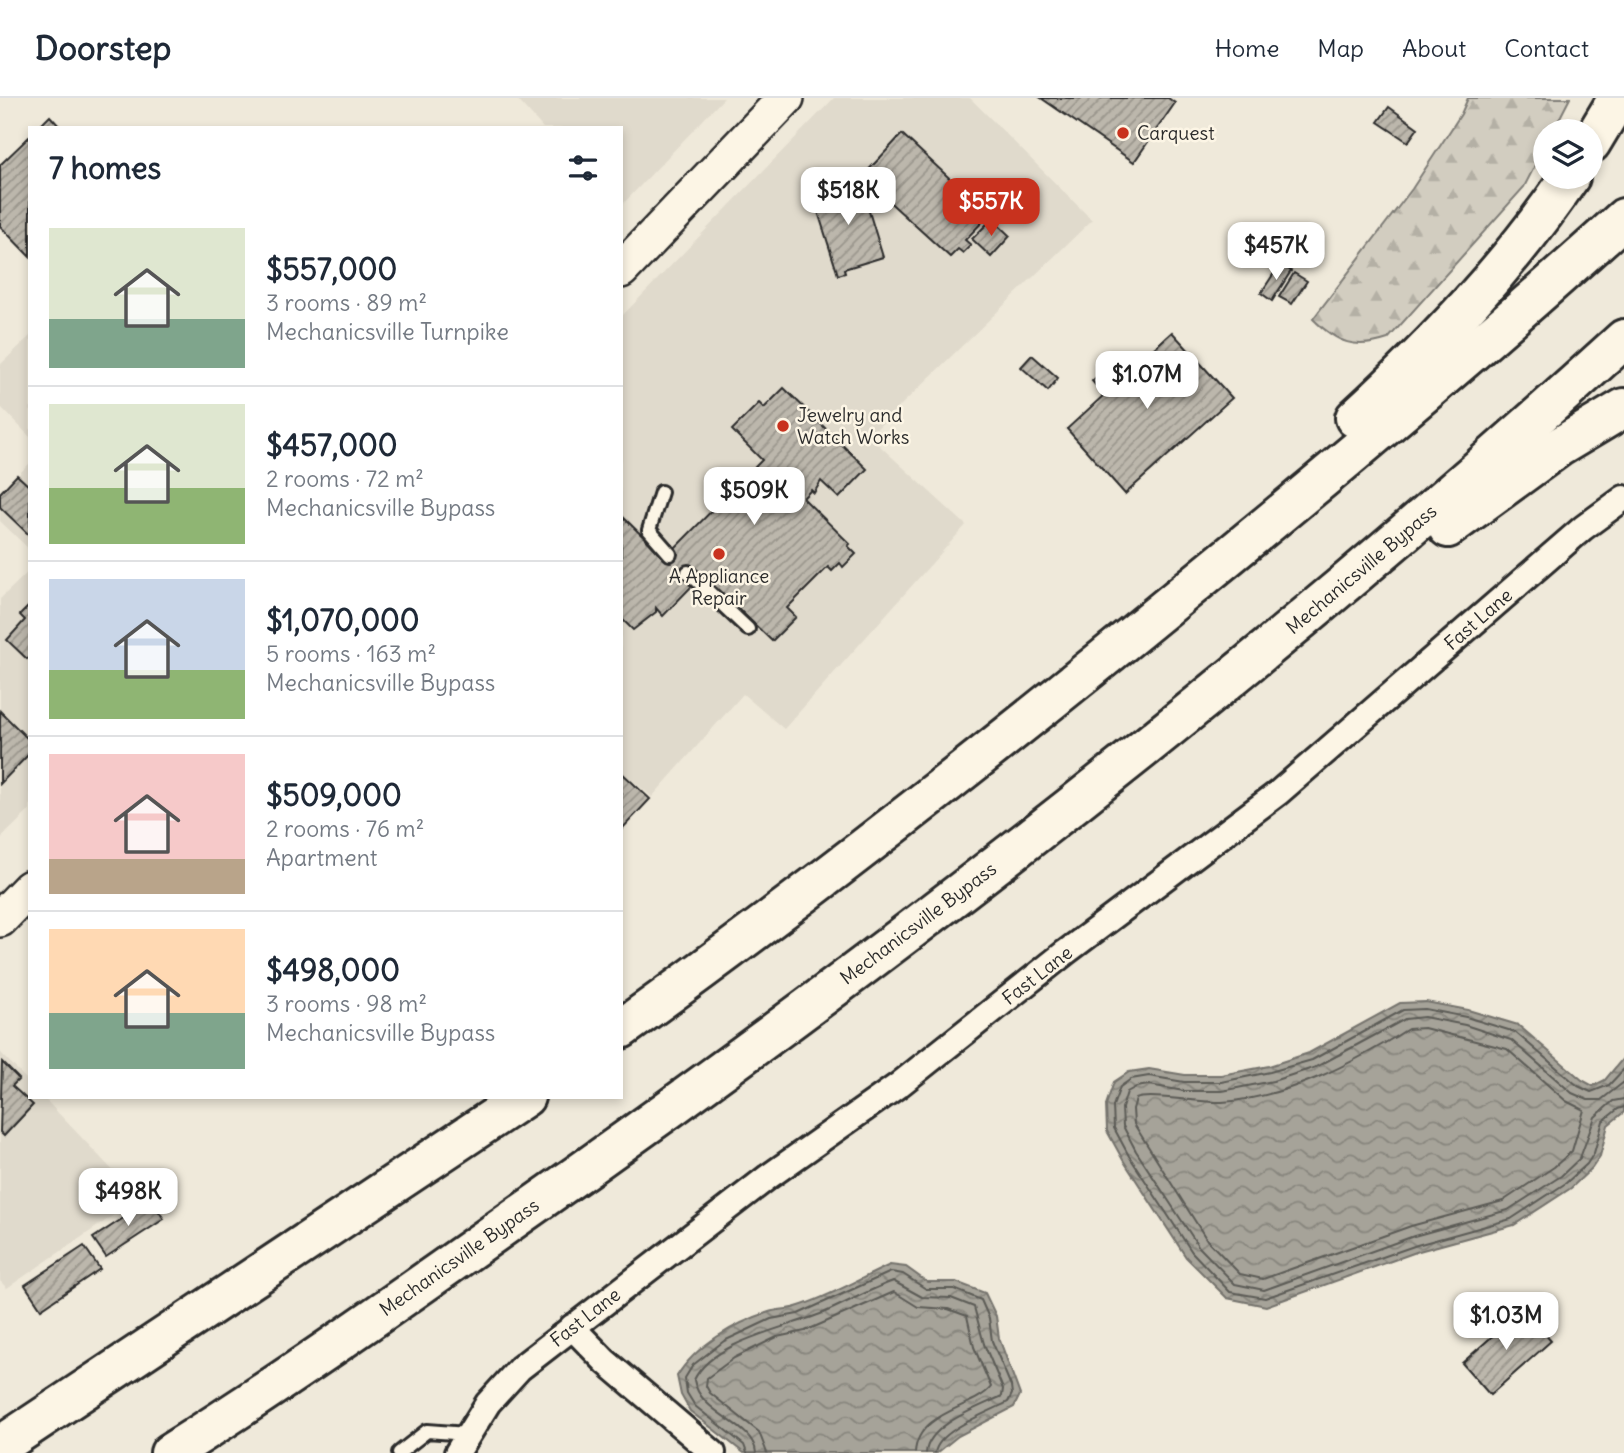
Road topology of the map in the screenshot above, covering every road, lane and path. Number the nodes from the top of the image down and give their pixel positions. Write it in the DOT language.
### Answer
graph roads {
  1 [pos="786,98"];
  2 [pos="1618,98"];
  3 [pos="1603,123"];
  4 [pos="1561,189"];
  5 [pos="1624,218"];
  6 [pos="623,268"];
  7 [pos="1624,339"];
  8 [pos="1624,408"];
  9 [pos="661,492"];
  10 [pos="1624,498"];
  11 [pos="670,554"];
  12 [pos="688,572"];
  13 [pos="748,629"];
  14 [pos="1132,636"];
  15 [pos="1115,770"];
  16 [pos="28,890"];
  17 [pos="0,919"];
  18 [pos="623,1028"];
  19 [pos="522,1099"];
  20 [pos="572,1327"];
  21 [pos="462,1443"];
  22 [pos="0,1446"];
  23 [pos="170,1453"];
  24 [pos="399,1453"];
  25 [pos="713,1453"];
  1 -- 6 [label="main road"];
  2 -- 3 [label="highway"];
  4 -- 14 [label="highway"];
  5 -- 14 [label="highway"];
  7 -- 15 [label="highway, Mechanicsville Bypass"];
  8 -- 15 [label="highway"];
  9 -- 11 [label="lane"];
  10 -- 20 [label="street, Fast Lane"];
  12 -- 13 [label="lane"];
  14 -- 18 [label="highway"];
  15 -- 23 [label="highway, Mechanicsville Bypass"];
  16 -- 17 [label="main road"];
  19 -- 22 [label="highway"];
  20 -- 21 [label="street, Fast Lane"];
  20 -- 25 [label="street"];
  21 -- 24 [label="lane"];
}
